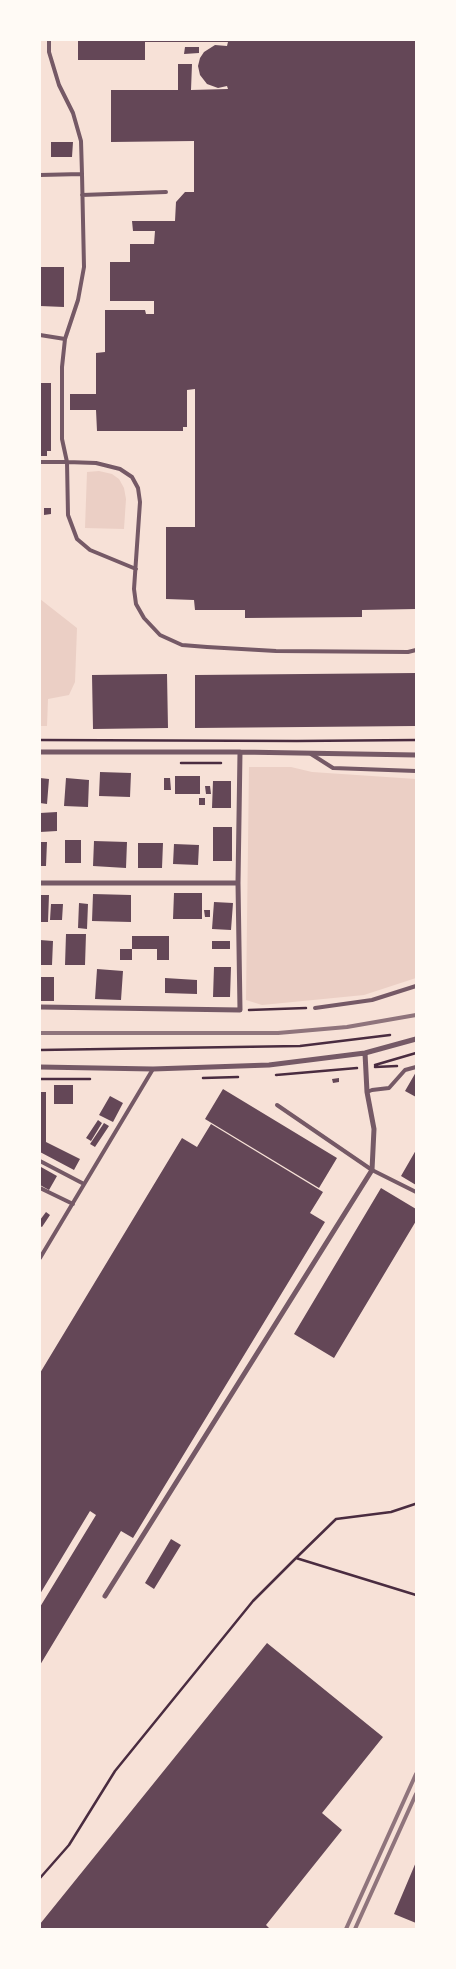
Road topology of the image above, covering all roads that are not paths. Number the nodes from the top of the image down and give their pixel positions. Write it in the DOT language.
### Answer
graph roads {
  1 [pos="48,40"];
  2 [pos="82,174"];
  3 [pos="40,175"];
  4 [pos="166,192"];
  5 [pos="82,195"];
  6 [pos="40,335"];
  7 [pos="65,339"];
  8 [pos="40,462"];
  9 [pos="67,462"];
  10 [pos="136,569"];
  11 [pos="416,650"];
  12 [pos="40,752"];
  13 [pos="240,752"];
  14 [pos="312,754"];
  15 [pos="416,755"];
  16 [pos="416,771"];
  17 [pos="238,882"];
  18 [pos="40,883"];
  19 [pos="416,986"];
  20 [pos="40,1007"];
  21 [pos="315,1008"];
  22 [pos="416,1039"];
  23 [pos="365,1053"];
  24 [pos="40,1067"];
  25 [pos="416,1067"];
  26 [pos="153,1069"];
  27 [pos="367,1092"];
  28 [pos="277,1105"];
  29 [pos="40,1161"];
  30 [pos="372,1170"];
  31 [pos="84,1184"];
  32 [pos="40,1188"];
  33 [pos="416,1192"];
  34 [pos="73,1204"];
  35 [pos="40,1258"];
  36 [pos="105,1596"];
  1 -- 2 [label="lane"];
  2 -- 3 [label="lane"];
  2 -- 5 [label="lane"];
  4 -- 5 [label="lane"];
  5 -- 7 [label="lane"];
  6 -- 7 [label="lane"];
  7 -- 9 [label="lane"];
  8 -- 9 [label="lane"];
  9 -- 10 [label="lane"];
  9 -- 10 [label="lane"];
  10 -- 11 [label="lane"];
  12 -- 13 [label="street"];
  13 -- 14 [label="street"];
  13 -- 17 [label="street"];
  14 -- 15 [label="street"];
  14 -- 16 [label="lane"];
  17 -- 18 [label="street"];
  17 -- 20 [label="street"];
  19 -- 21 [label="lane"];
  22 -- 23 [label="street"];
  23 -- 26 [label="street"];
  23 -- 27 [label="street"];
  24 -- 26 [label="street"];
  25 -- 27 [label="lane"];
  26 -- 31 [label="lane"];
  27 -- 30 [label="street"];
  28 -- 30 [label="lane"];
  29 -- 31 [label="lane"];
  30 -- 33 [label="lane"];
  30 -- 36 [label="street"];
  31 -- 34 [label="lane"];
  32 -- 34 [label="lane"];
  34 -- 35 [label="lane"];
}
